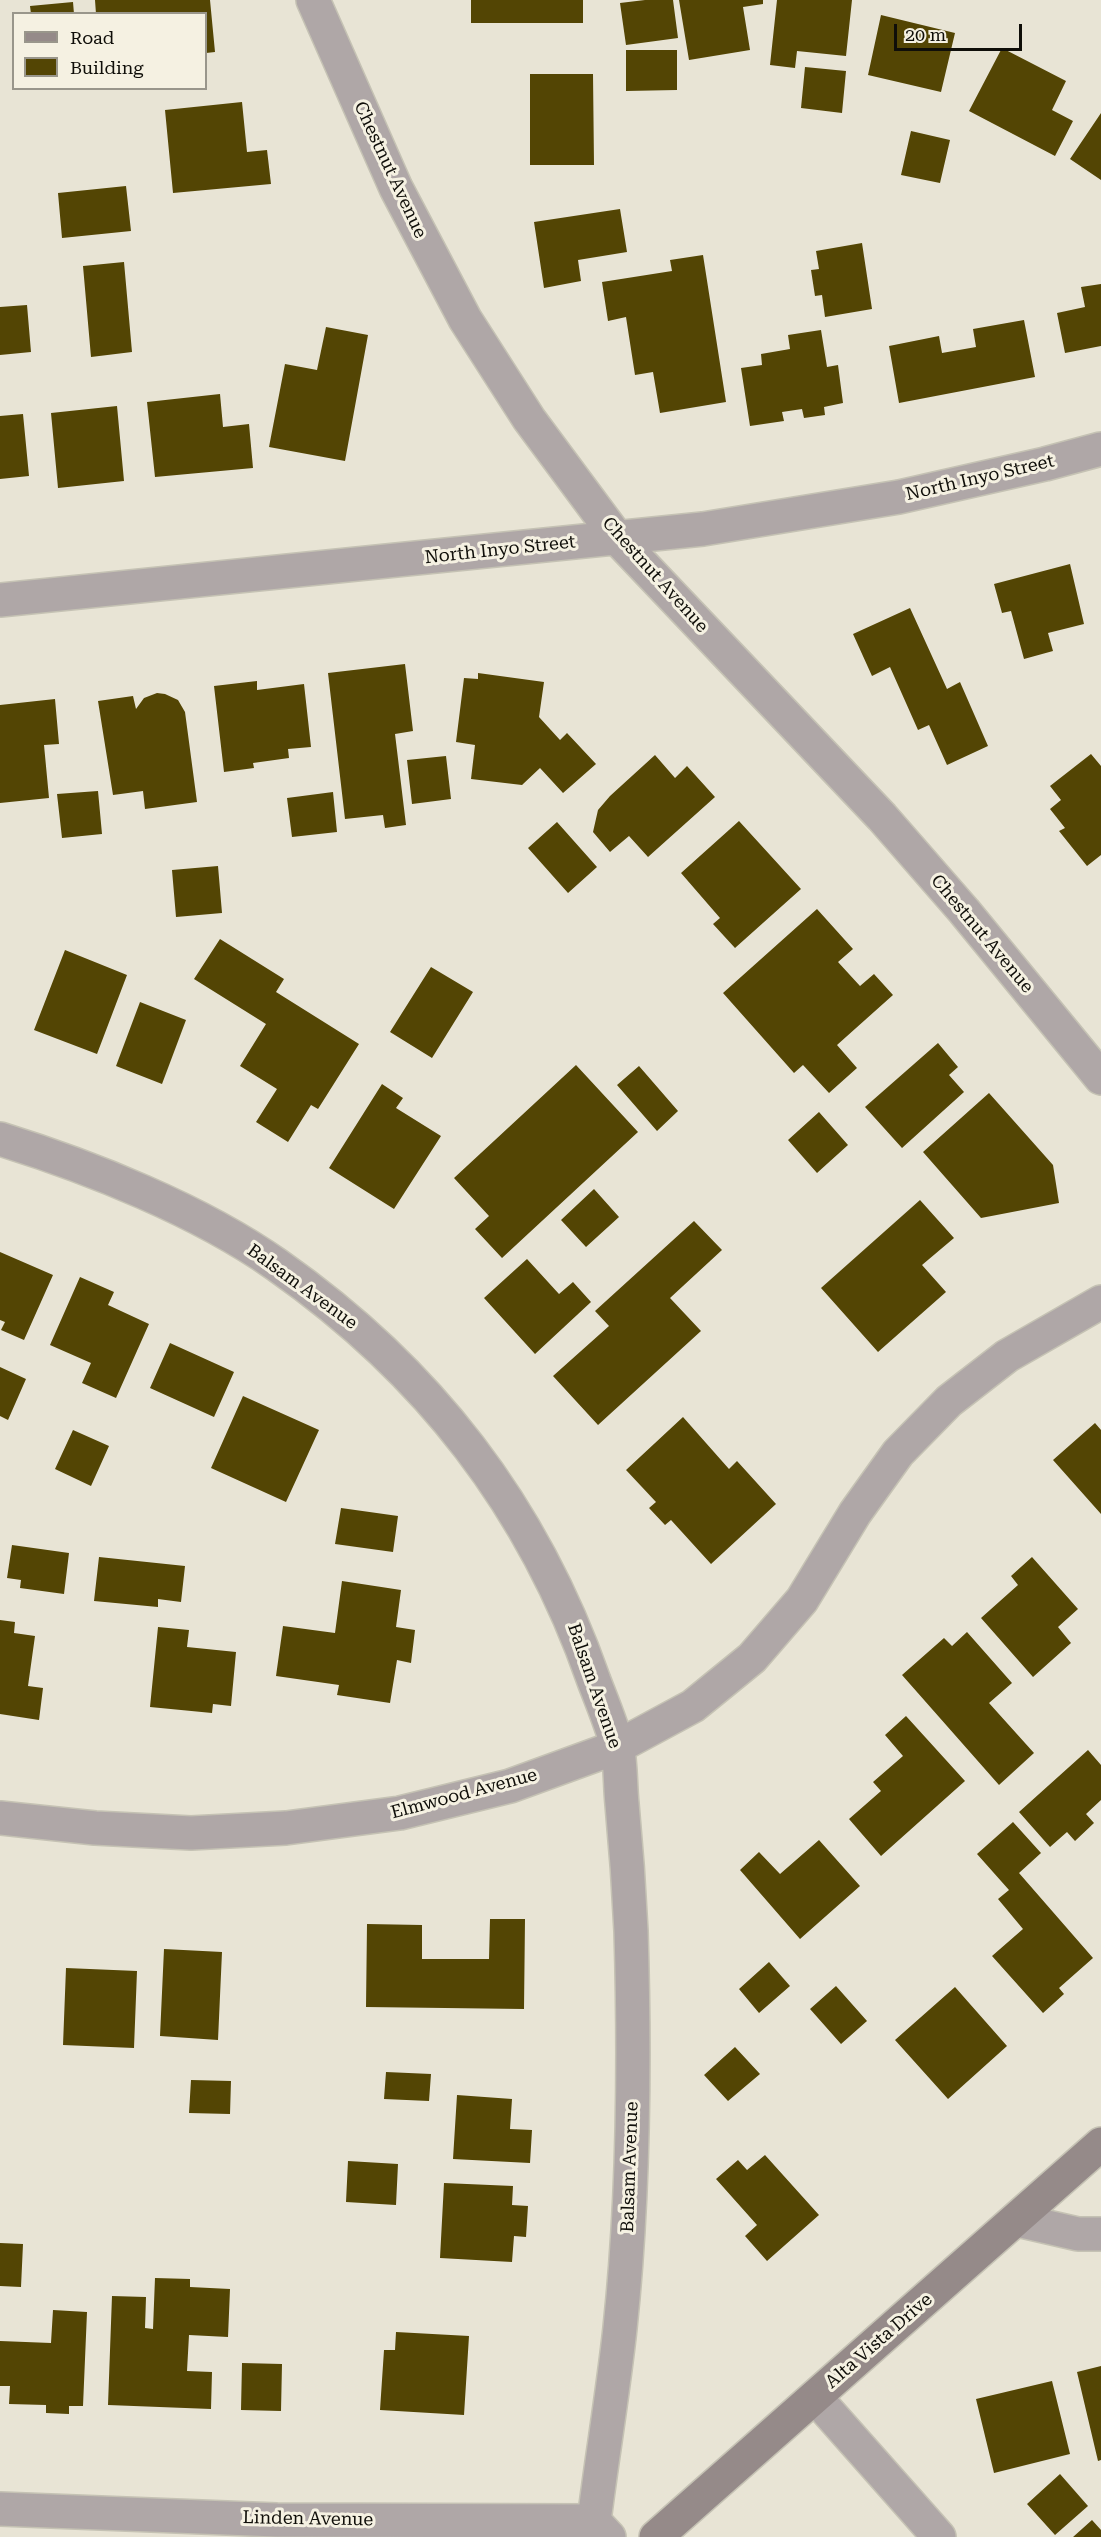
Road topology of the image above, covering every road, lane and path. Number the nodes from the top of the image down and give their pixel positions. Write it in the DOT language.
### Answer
graph roads {
  1 [pos="313,0"];
  2 [pos="1101,448"];
  3 [pos="618,538"];
  4 [pos="0,600"];
  5 [pos="1101,1078"];
  6 [pos="0,1139"];
  7 [pos="1101,1302"];
  8 [pos="617,1747"];
  9 [pos="0,1818"];
  10 [pos="1101,2144"];
  11 [pos="1017,2220"];
  12 [pos="1101,2234"];
  13 [pos="815,2397"];
  14 [pos="0,2509"];
  15 [pos="601,2529"];
  16 [pos="656,2537"];
  17 [pos="939,2537"];
  1 -- 3 [label="street, Chestnut Avenue"];
  2 -- 3 [label="street, North Inyo Street"];
  3 -- 4 [label="street, North Inyo Street"];
  3 -- 5 [label="street, Chestnut Avenue"];
  6 -- 8 [label="street, Balsam Avenue"];
  7 -- 8 [label="street, Elmwood Avenue"];
  8 -- 9 [label="street, Elmwood Avenue"];
  8 -- 15 [label="street, Balsam Avenue"];
  10 -- 11 [label="street, Alta Vista Drive"];
  11 -- 12 [label="street"];
  11 -- 13 [label="street, Alta Vista Drive"];
  13 -- 16 [label="street, Alta Vista Drive"];
  13 -- 17 [label="street"];
  14 -- 15 [label="street, Linden Avenue"];
}
